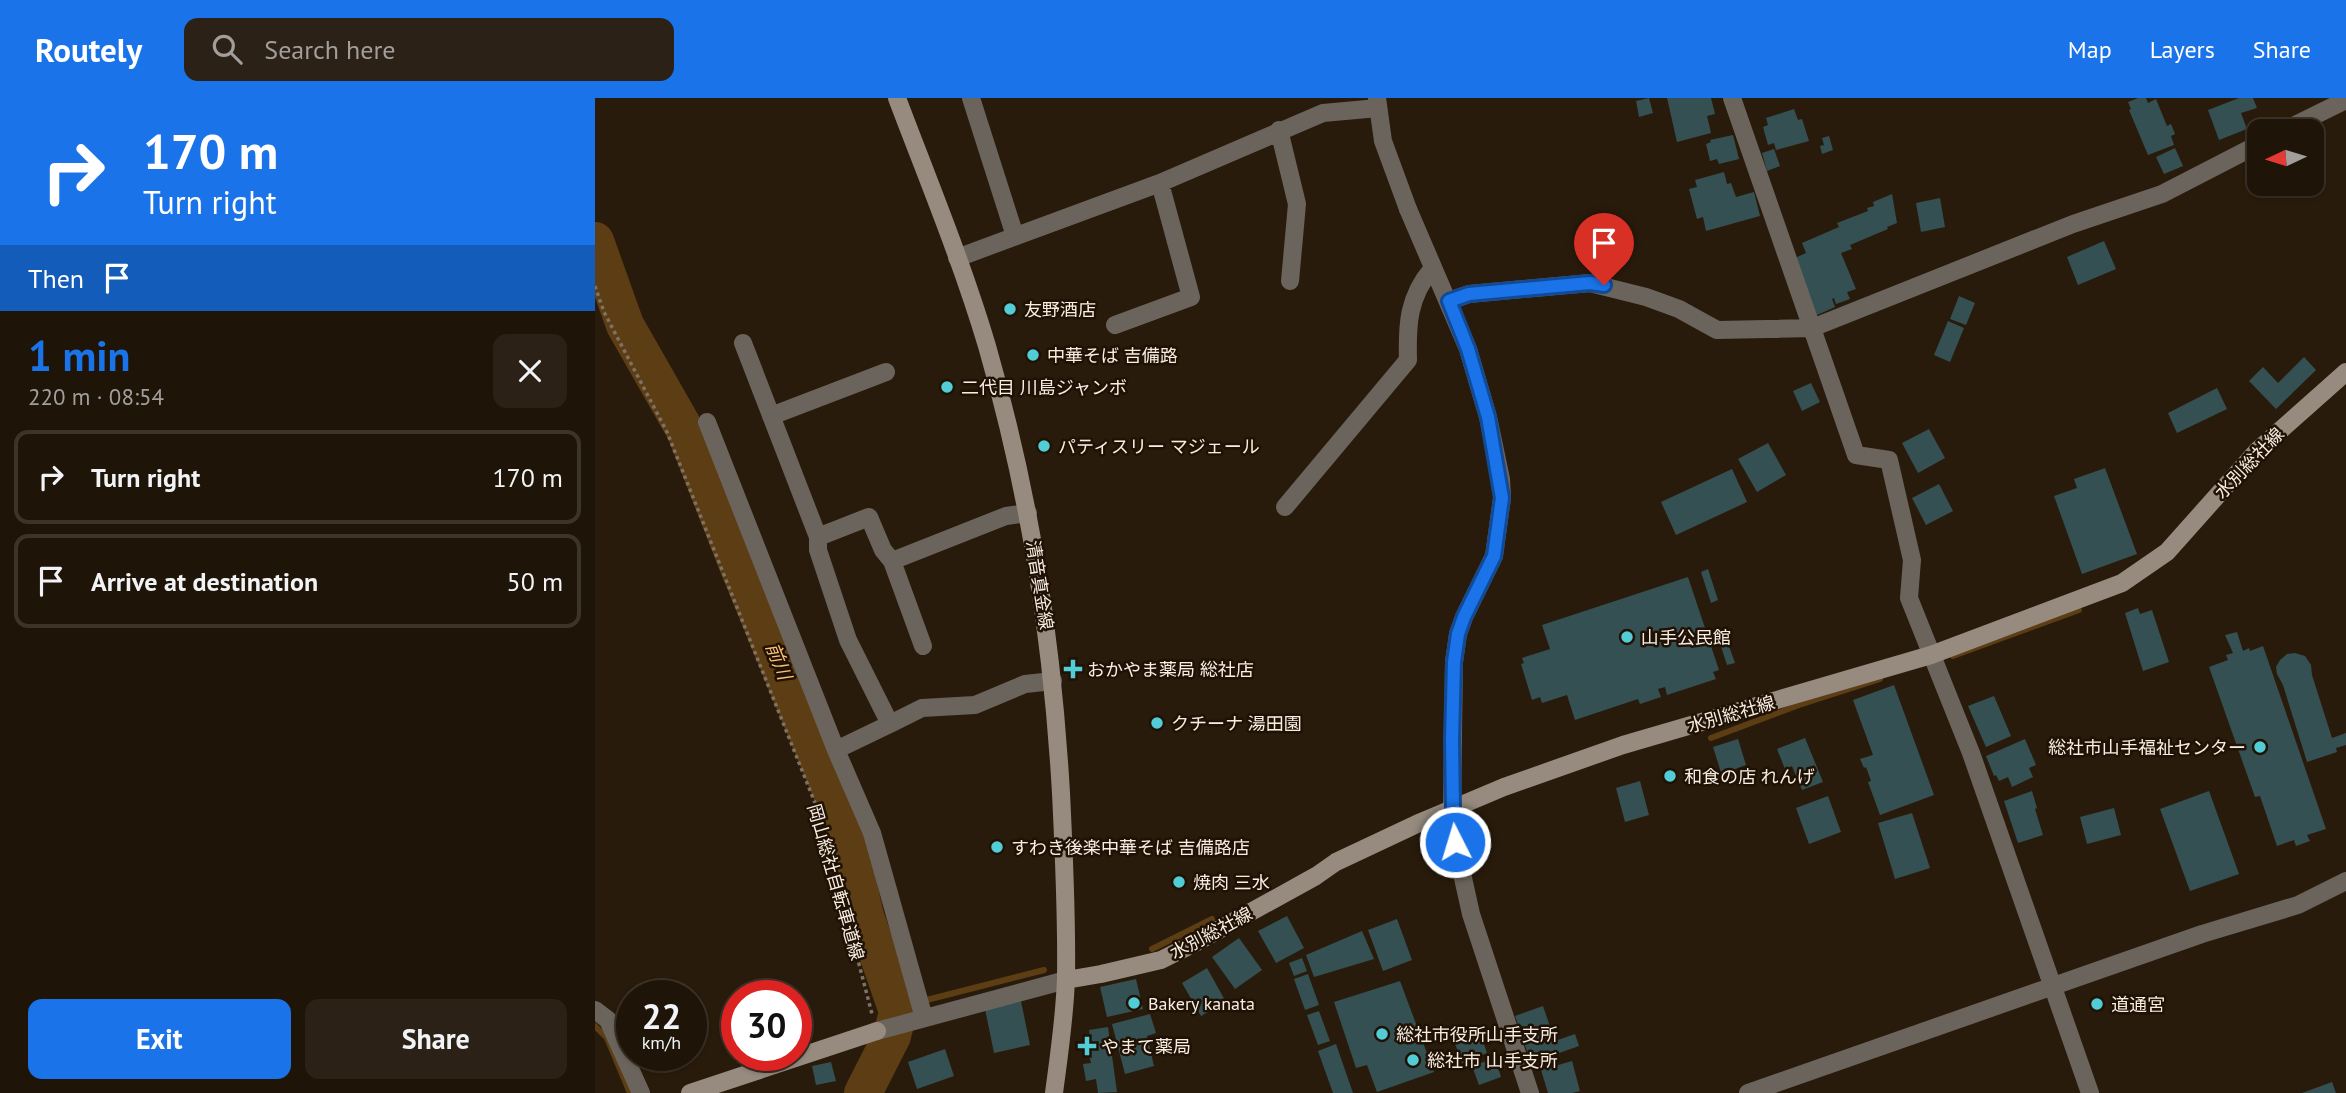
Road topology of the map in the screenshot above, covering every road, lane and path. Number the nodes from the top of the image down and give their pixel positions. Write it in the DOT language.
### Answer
graph roads {
  1 [pos="897,98"];
  2 [pos="971,98"];
  3 [pos="1732,98"];
  4 [pos="2346,100"];
  5 [pos="1377,103"];
  6 [pos="2307,119"];
  7 [pos="1279,130"];
  8 [pos="2247,150"];
  9 [pos="1160,183"];
  10 [pos="1015,236"];
  11 [pos="957,258"];
  12 [pos="1432,268"];
  13 [pos="1290,281"];
  14 [pos="595,286"];
  15 [pos="1449,301"];
  16 [pos="1115,325"];
  17 [pos="1812,328"];
  18 [pos="743,343"];
  19 [pos="886,372"];
  20 [pos="2346,372"];
  21 [pos="771,416"];
  22 [pos="707,422"];
  23 [pos="1285,507"];
  24 [pos="1028,513"];
  25 [pos="818,537"];
  26 [pos="892,561"];
  27 [pos="923,646"];
  28 [pos="1931,655"];
  29 [pos="1053,681"];
  30 [pos="890,724"];
  31 [pos="836,750"];
  32 [pos="1453,809"];
  33 [pos="2346,881"];
  34 [pos="1066,980"];
  35 [pos="2053,986"];
  36 [pos="921,1008"];
  37 [pos="595,1010"];
  38 [pos="888,1027"];
  39 [pos="641,1093"];
  40 [pos="690,1093"];
  41 [pos="1054,1093"];
  42 [pos="1530,1093"];
  43 [pos="1748,1093"];
  44 [pos="2090,1093"];
  1 -- 11 [label="main road, 清音真金線"];
  2 -- 10 [label="street"];
  3 -- 17 [label="street"];
  4 -- 6 [label="street"];
  5 -- 7 [label="street"];
  5 -- 12 [label="street"];
  7 -- 9 [label="street"];
  7 -- 13 [label="street"];
  8 -- 17 [label="street"];
  9 -- 10 [label="street"];
  9 -- 16 [label="street"];
  10 -- 11 [label="street"];
  11 -- 24 [label="main road, 清音真金線"];
  12 -- 15 [label="street"];
  12 -- 23 [label="street"];
  14 -- 38 [label="path, 岡山総社自転車道線"];
  15 -- 17 [label="street"];
  15 -- 32 [label="street"];
  17 -- 28 [label="street"];
  18 -- 21 [label="street"];
  19 -- 21 [label="street"];
  20 -- 28 [label="main road, 水別総社線"];
  21 -- 25 [label="street"];
  22 -- 31 [label="street"];
  24 -- 26 [label="street"];
  24 -- 29 [label="main road, 清音真金線"];
  25 -- 26 [label="street"];
  25 -- 30 [label="street"];
  26 -- 27 [label="street"];
  28 -- 32 [label="main road, 水別総社線"];
  28 -- 35 [label="street"];
  29 -- 30 [label="street"];
  29 -- 34 [label="main road, 清音真金線"];
  30 -- 31 [label="street"];
  31 -- 36 [label="street"];
  32 -- 34 [label="main road, 水別総社線"];
  32 -- 42 [label="street"];
  33 -- 35 [label="street"];
  34 -- 36 [label="street"];
  34 -- 41 [label="main road, 清音真金線"];
  35 -- 43 [label="street"];
  35 -- 44 [label="street"];
  36 -- 38 [label="street"];
  37 -- 39 [label="street"];
  38 -- 40 [label="main road"];
}
